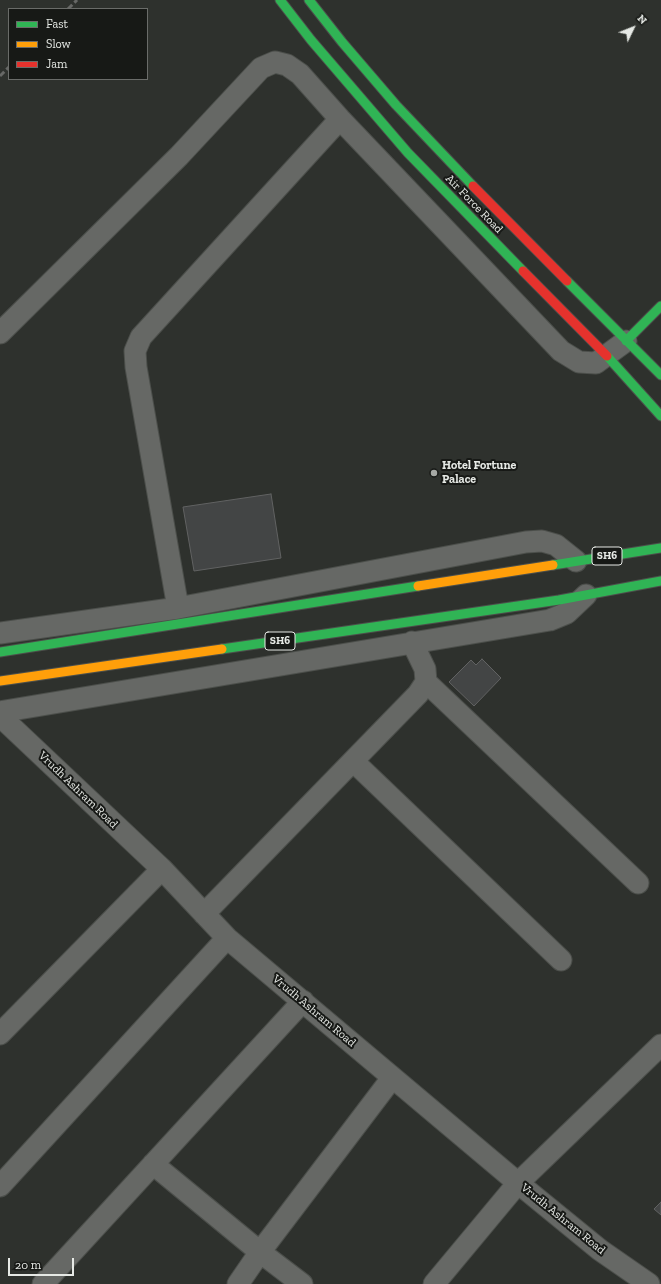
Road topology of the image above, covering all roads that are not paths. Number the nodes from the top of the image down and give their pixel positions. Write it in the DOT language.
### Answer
graph roads {
  1 [pos="280,0"];
  2 [pos="309,0"];
  3 [pos="340,119"];
  4 [pos="661,306"];
  5 [pos="0,333"];
  6 [pos="626,341"];
  7 [pos="606,355"];
  8 [pos="661,375"];
  9 [pos="661,416"];
  10 [pos="661,548"];
  11 [pos="576,561"];
  12 [pos="661,581"];
  13 [pos="586,595"];
  14 [pos="178,608"];
  15 [pos="0,633"];
  16 [pos="412,642"];
  17 [pos="0,652"];
  18 [pos="0,681"];
  19 [pos="426,682"];
  20 [pos="0,712"];
  21 [pos="0,716"];
  22 [pos="353,761"];
  23 [pos="162,869"];
  24 [pos="638,883"];
  25 [pos="204,914"];
  26 [pos="228,938"];
  27 [pos="561,960"];
  28 [pos="303,1001"];
  29 [pos="0,1034"];
  30 [pos="661,1046"];
  31 [pos="392,1078"];
  32 [pos="153,1164"];
  33 [pos="518,1183"];
  34 [pos="0,1186"];
  35 [pos="260,1252"];
  36 [pos="643,1283"];
  37 [pos="43,1284"];
  38 [pos="238,1284"];
  39 [pos="302,1284"];
  40 [pos="434,1284"];
  1 -- 7 [label="main road, Air Force Road"];
  2 -- 6 [label="main road, Air Force Road"];
  3 -- 5 [label="street"];
  3 -- 7 [label="street"];
  3 -- 14 [label="street"];
  4 -- 6 [label="main road"];
  6 -- 7 [label="street"];
  6 -- 8 [label="main road, Air Force Road"];
  7 -- 9 [label="main road, Air Force Road"];
  10 -- 11 [label="main road, SH6"];
  11 -- 14 [label="street"];
  11 -- 17 [label="main road, SH6"];
  12 -- 13 [label="main road, SH6"];
  13 -- 16 [label="street"];
  13 -- 18 [label="main road, SH6"];
  14 -- 15 [label="street"];
  16 -- 19 [label="street"];
  16 -- 20 [label="street"];
  19 -- 22 [label="street"];
  19 -- 24 [label="street"];
  21 -- 23 [label="street, Vrudh Ashram Road"];
  22 -- 25 [label="street"];
  22 -- 27 [label="street"];
  23 -- 25 [label="street, Vrudh Ashram Road"];
  23 -- 29 [label="street"];
  25 -- 26 [label="street, Vrudh Ashram Road"];
  26 -- 28 [label="street, Vrudh Ashram Road"];
  26 -- 34 [label="street"];
  28 -- 31 [label="street, Vrudh Ashram Road"];
  28 -- 32 [label="street"];
  30 -- 33 [label="street"];
  31 -- 33 [label="street, Vrudh Ashram Road"];
  31 -- 35 [label="street"];
  32 -- 35 [label="street"];
  32 -- 37 [label="street"];
  33 -- 36 [label="street, Vrudh Ashram Road"];
  33 -- 40 [label="street"];
  35 -- 38 [label="street"];
  35 -- 39 [label="street"];
}
